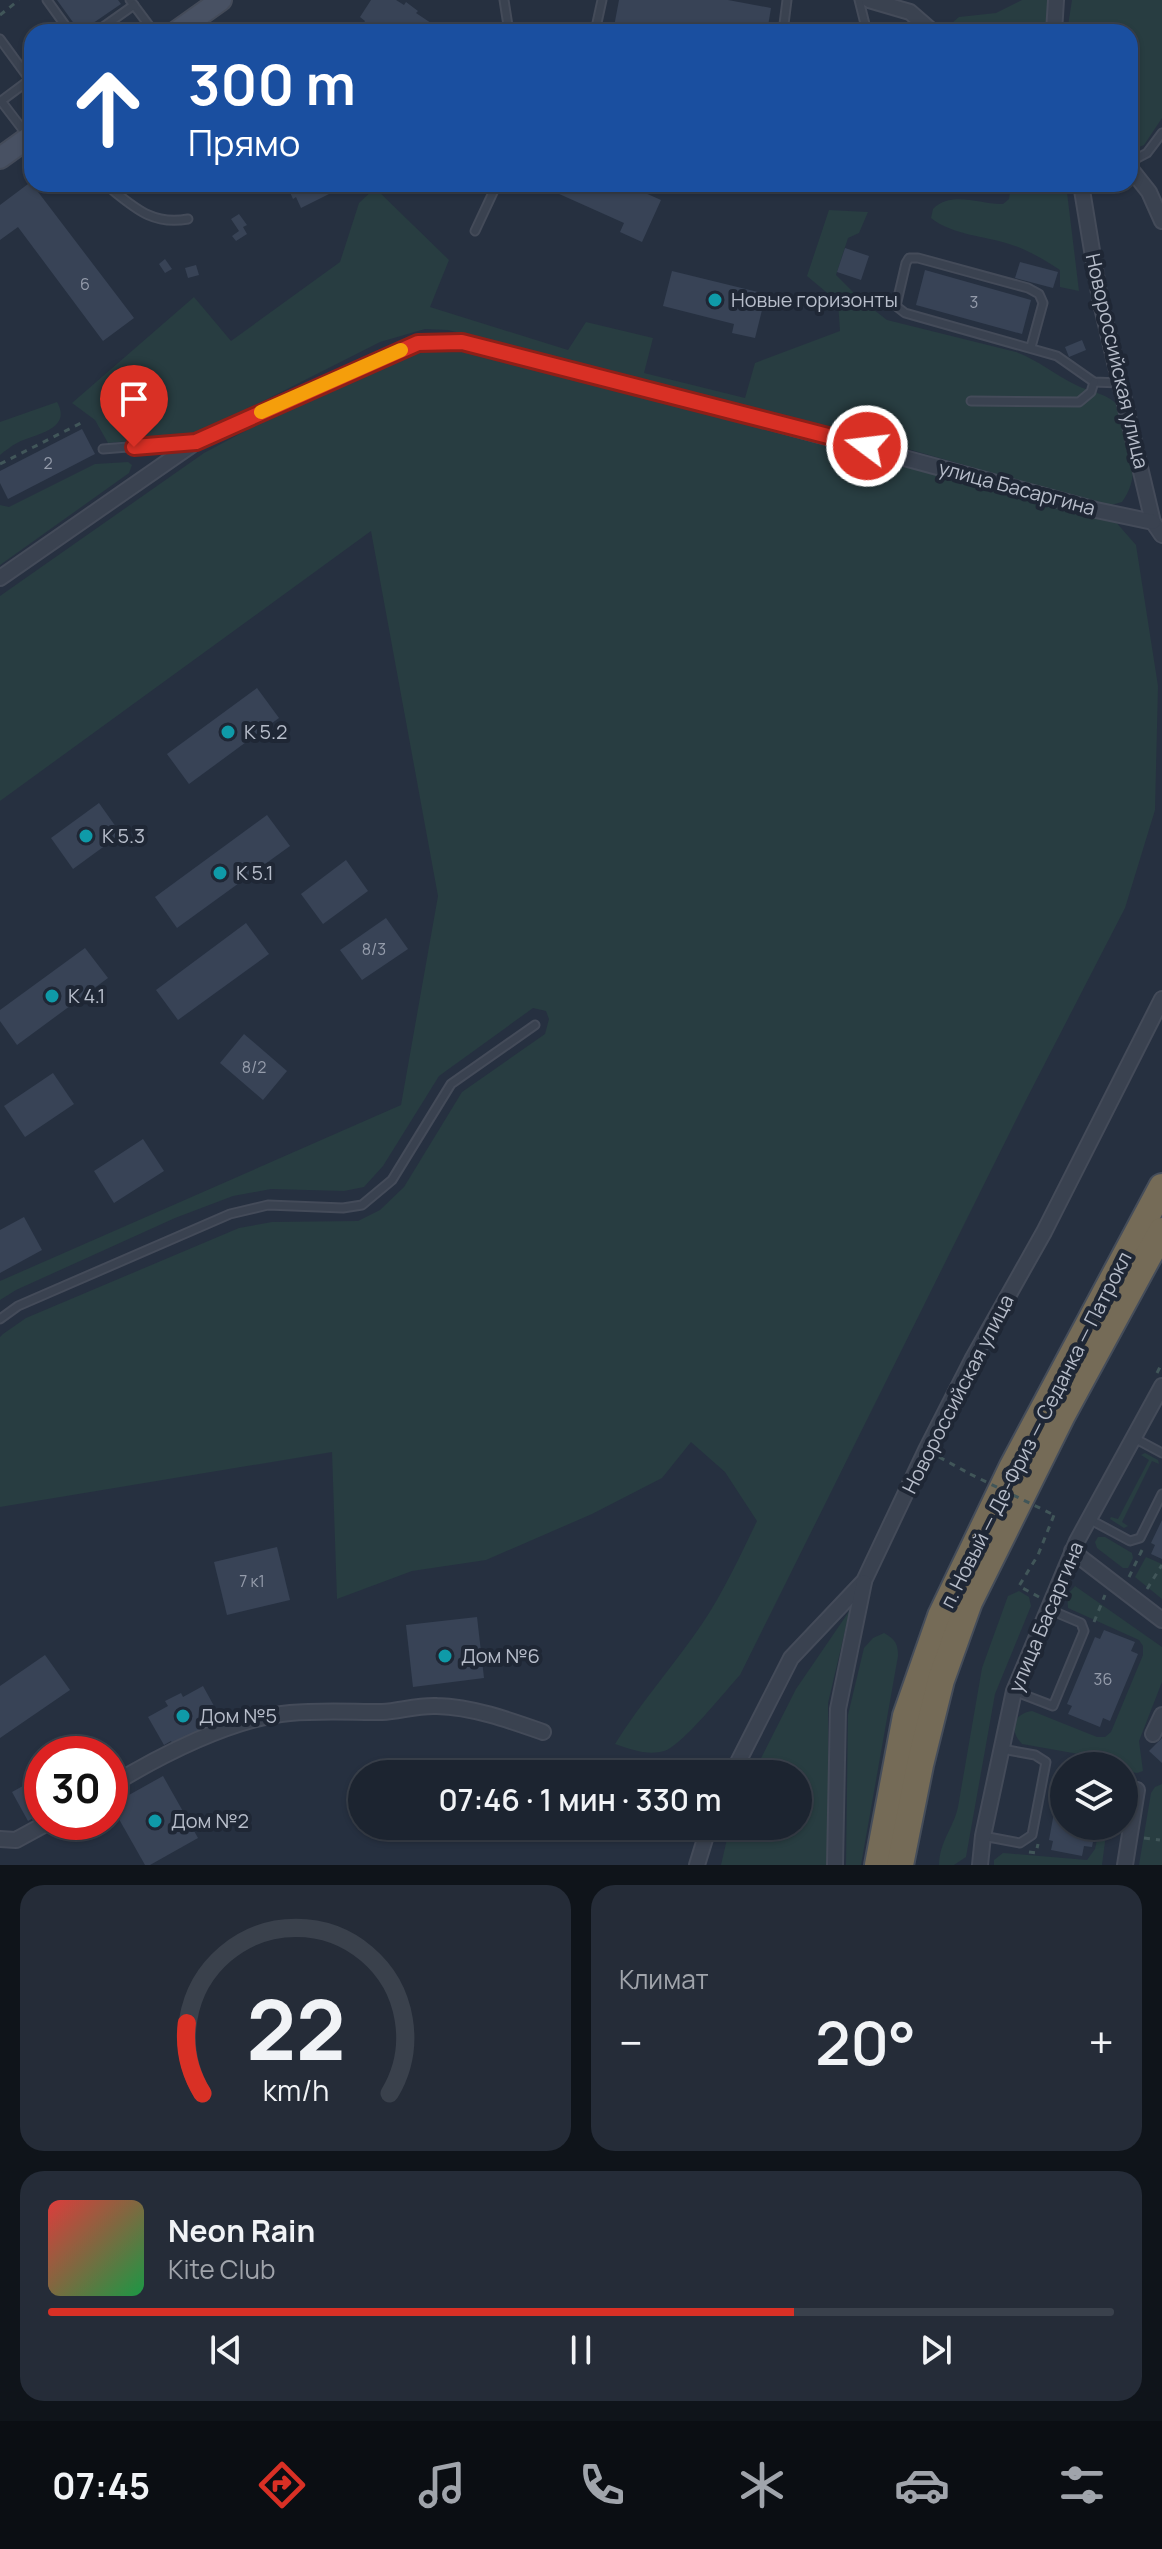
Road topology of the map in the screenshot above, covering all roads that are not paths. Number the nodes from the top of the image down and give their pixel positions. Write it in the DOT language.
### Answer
graph roads {
  1 [pos="47,0"];
  2 [pos="221,0"];
  3 [pos="504,0"];
  4 [pos="602,0"];
  5 [pos="787,0"];
  6 [pos="859,0"];
  7 [pos="869,0"];
  8 [pos="1056,0"];
  9 [pos="132,3"];
  10 [pos="64,24"];
  11 [pos="106,24"];
  12 [pos="148,24"];
  13 [pos="187,24"];
  14 [pos="508,24"];
  15 [pos="597,24"];
  16 [pos="784,24"];
  17 [pos="865,24"];
  18 [pos="924,24"];
  19 [pos="1054,24"];
  20 [pos="0,39"];
  21 [pos="24,70"];
  22 [pos="24,84"];
  23 [pos="0,100"];
  24 [pos="24,129"];
  25 [pos="1162,133"];
  26 [pos="24,140"];
  27 [pos="0,158"];
  28 [pos="1138,159"];
  29 [pos="1138,176"];
  30 [pos="116,192"];
  31 [pos="493,192"];
  32 [pos="1082,192"];
  33 [pos="188,219"];
  34 [pos="1162,221"];
  35 [pos="475,231"];
  36 [pos="1031,347"];
  37 [pos="1094,382"];
  38 [pos="1120,383"];
  39 [pos="971,401"];
  40 [pos="196,442"];
  41 [pos="103,449"];
  42 [pos="1160,531"];
  43 [pos="0,578"];
  44 [pos="1162,999"];
  45 [pos="535,1025"];
  46 [pos="1162,1187"];
  47 [pos="1162,1231"];
  48 [pos="0,1319"];
  49 [pos="1162,1386"];
  50 [pos="1157,1408"];
  51 [pos="1134,1438"];
  52 [pos="1162,1453"];
  53 [pos="1162,1494"];
  54 [pos="1089,1518"];
  55 [pos="1072,1551"];
  56 [pos="864,1581"];
  57 [pos="1043,1603"];
  58 [pos="1162,1620"];
  59 [pos="1014,1691"];
  60 [pos="1162,1715"];
  61 [pos="543,1732"];
  62 [pos="1153,1734"];
  63 [pos="1000,1749"];
  64 [pos="739,1760"];
  65 [pos="128,1775"];
  66 [pos="24,1836"];
  67 [pos="983,1836"];
  68 [pos="0,1839"];
  69 [pos="705,1840"];
  70 [pos="1129,1840"];
  71 [pos="697,1865"];
  72 [pos="835,1865"];
  73 [pos="878,1865"];
  74 [pos="900,1865"];
  75 [pos="980,1865"];
  76 [pos="1125,1865"];
  1 -- 10 [label="lane"];
  2 -- 13 [label="street"];
  3 -- 14 [label="lane"];
  4 -- 15 [label="lane"];
  5 -- 16 [label="lane"];
  6 -- 17 [label="lane"];
  7 -- 18 [label="street"];
  8 -- 19 [label="street"];
  9 -- 11 [label="lane"];
  9 -- 12 [label="lane"];
  20 -- 21 [label="lane"];
  22 -- 23 [label="lane"];
  23 -- 24 [label="lane"];
  25 -- 28 [label="lane"];
  26 -- 27 [label="street"];
  29 -- 34 [label="street"];
  30 -- 33 [label="lane"];
  31 -- 35 [label="lane"];
  32 -- 38 [label="street, Новороссийская улица"];
  36 -- 36 [label="lane"];
  36 -- 37 [label="lane"];
  37 -- 38 [label="lane"];
  37 -- 39 [label="lane"];
  38 -- 42 [label="street, Новороссийская улица"];
  40 -- 41 [label="lane"];
  40 -- 42 [label="street, улица Басаргина"];
  40 -- 43 [label="street, улица Басаргина"];
  44 -- 56 [label="street, Новороссийская улица"];
  45 -- 48 [label="lane"];
  46 -- 73 [label="highway, п. Новый — Де-Фриз — Седанка — Патрокл"];
  47 -- 74 [label="highway, п. Новый — Де-Фриз — Седанка — Патрокл"];
  49 -- 50 [label="street, улица Басаргина"];
  50 -- 51 [label="street, улица Басаргина"];
  51 -- 52 [label="lane"];
  51 -- 54 [label="street, улица Басаргина"];
  53 -- 54 [label="lane"];
  54 -- 55 [label="street, улица Басаргина"];
  55 -- 57 [label="street, улица Басаргина"];
  55 -- 58 [label="street"];
  56 -- 64 [label="street, Новороссийская улица"];
  56 -- 72 [label="street"];
  57 -- 59 [label="street, улица Басаргина"];
  57 -- 59 [label="lane"];
  59 -- 63 [label="street, улица Басаргина"];
  60 -- 62 [label="street"];
  61 -- 65 [label="street"];
  63 -- 67 [label="street, улица Басаргина"];
  63 -- 67 [label="lane"];
  66 -- 68 [label="street"];
  67 -- 75 [label="street, улица Басаргина"];
  69 -- 71 [label="street"];
  70 -- 76 [label="street"];
}
